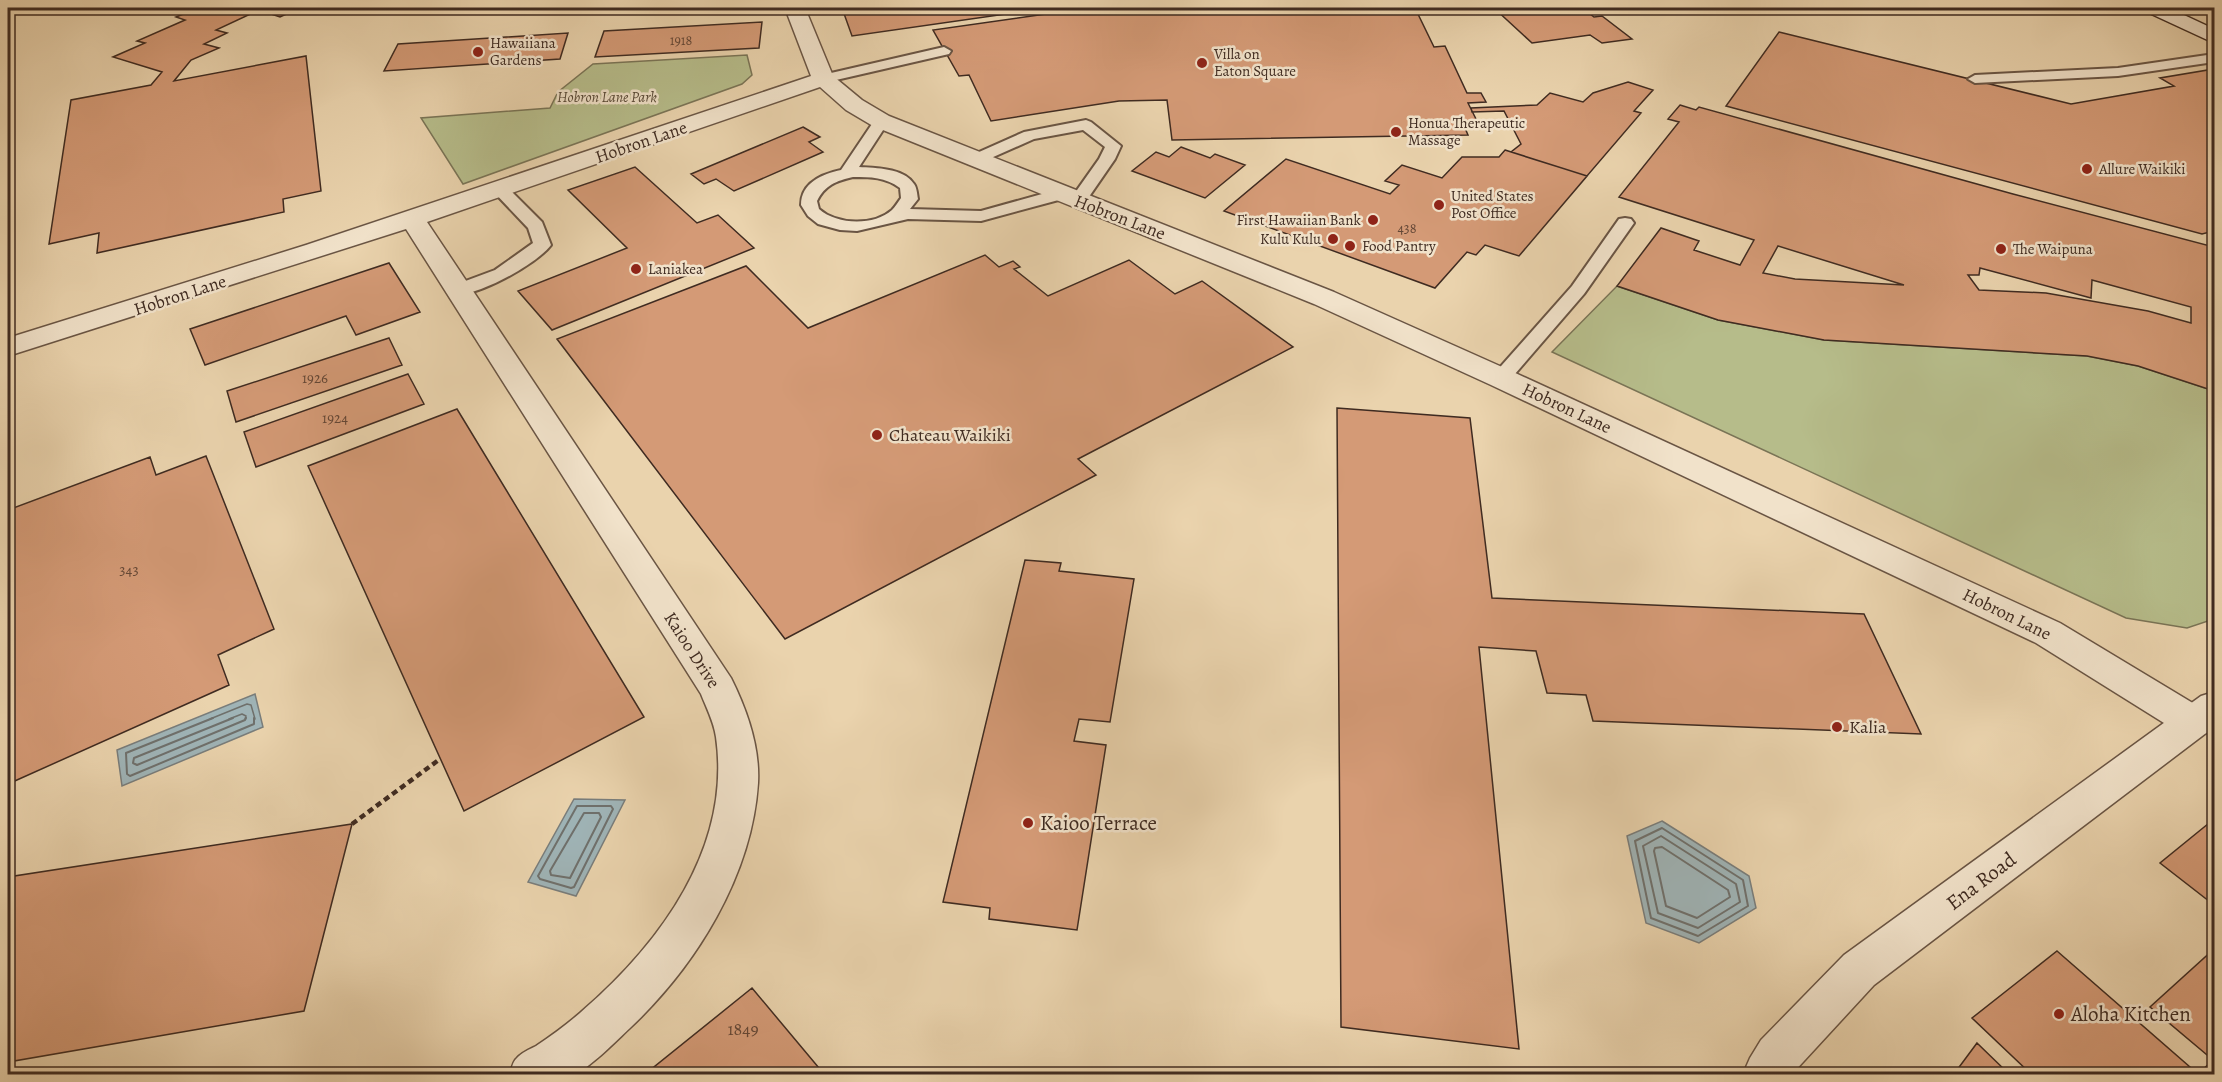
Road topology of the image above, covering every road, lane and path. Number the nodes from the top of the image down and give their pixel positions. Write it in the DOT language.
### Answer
graph roads {
  1 [pos="795,8"];
  2 [pos="2154,8"];
  3 [pos="2214,37"];
  4 [pos="944,51"];
  5 [pos="2214,58"];
  6 [pos="823,79"];
  7 [pos="1975,79"];
  8 [pos="881,121"];
  9 [pos="976,159"];
  10 [pos="848,173"];
  11 [pos="500,190"];
  12 [pos="1069,197"];
  13 [pos="897,215"];
  14 [pos="413,220"];
  15 [pos="1625,223"];
  16 [pos="458,290"];
  17 [pos="8,347"];
  18 [pos="1501,378"];
  19 [pos="2204,714"];
  20 [pos="440,759"];
  21 [pos="352,824"];
  22 [pos="533,1074"];
  23 [pos="1766,1074"];
  1 -- 6 [label="street"];
  2 -- 3 [label="street"];
  4 -- 6 [label="lane"];
  5 -- 7 [label="lane"];
  6 -- 8 [label="street, Hobron Lane"];
  6 -- 11 [label="street, Hobron Lane"];
  8 -- 9 [label="street, Hobron Lane"];
  8 -- 10 [label="lane"];
  9 -- 12 [label="street, Hobron Lane"];
  9 -- 12 [label="lane"];
  10 -- 13 [label="lane"];
  10 -- 13 [label="lane"];
  11 -- 14 [label="street, Hobron Lane"];
  11 -- 16 [label="lane"];
  12 -- 13 [label="lane"];
  12 -- 18 [label="street, Hobron Lane"];
  14 -- 16 [label="street, Kaioo Drive"];
  14 -- 17 [label="street, Hobron Lane"];
  15 -- 18 [label="lane"];
  16 -- 22 [label="street, Kaioo Drive"];
  18 -- 19 [label="street, Hobron Lane"];
  19 -- 23 [label="street, Ena Road"];
  20 -- 21 [label="path"];
}
